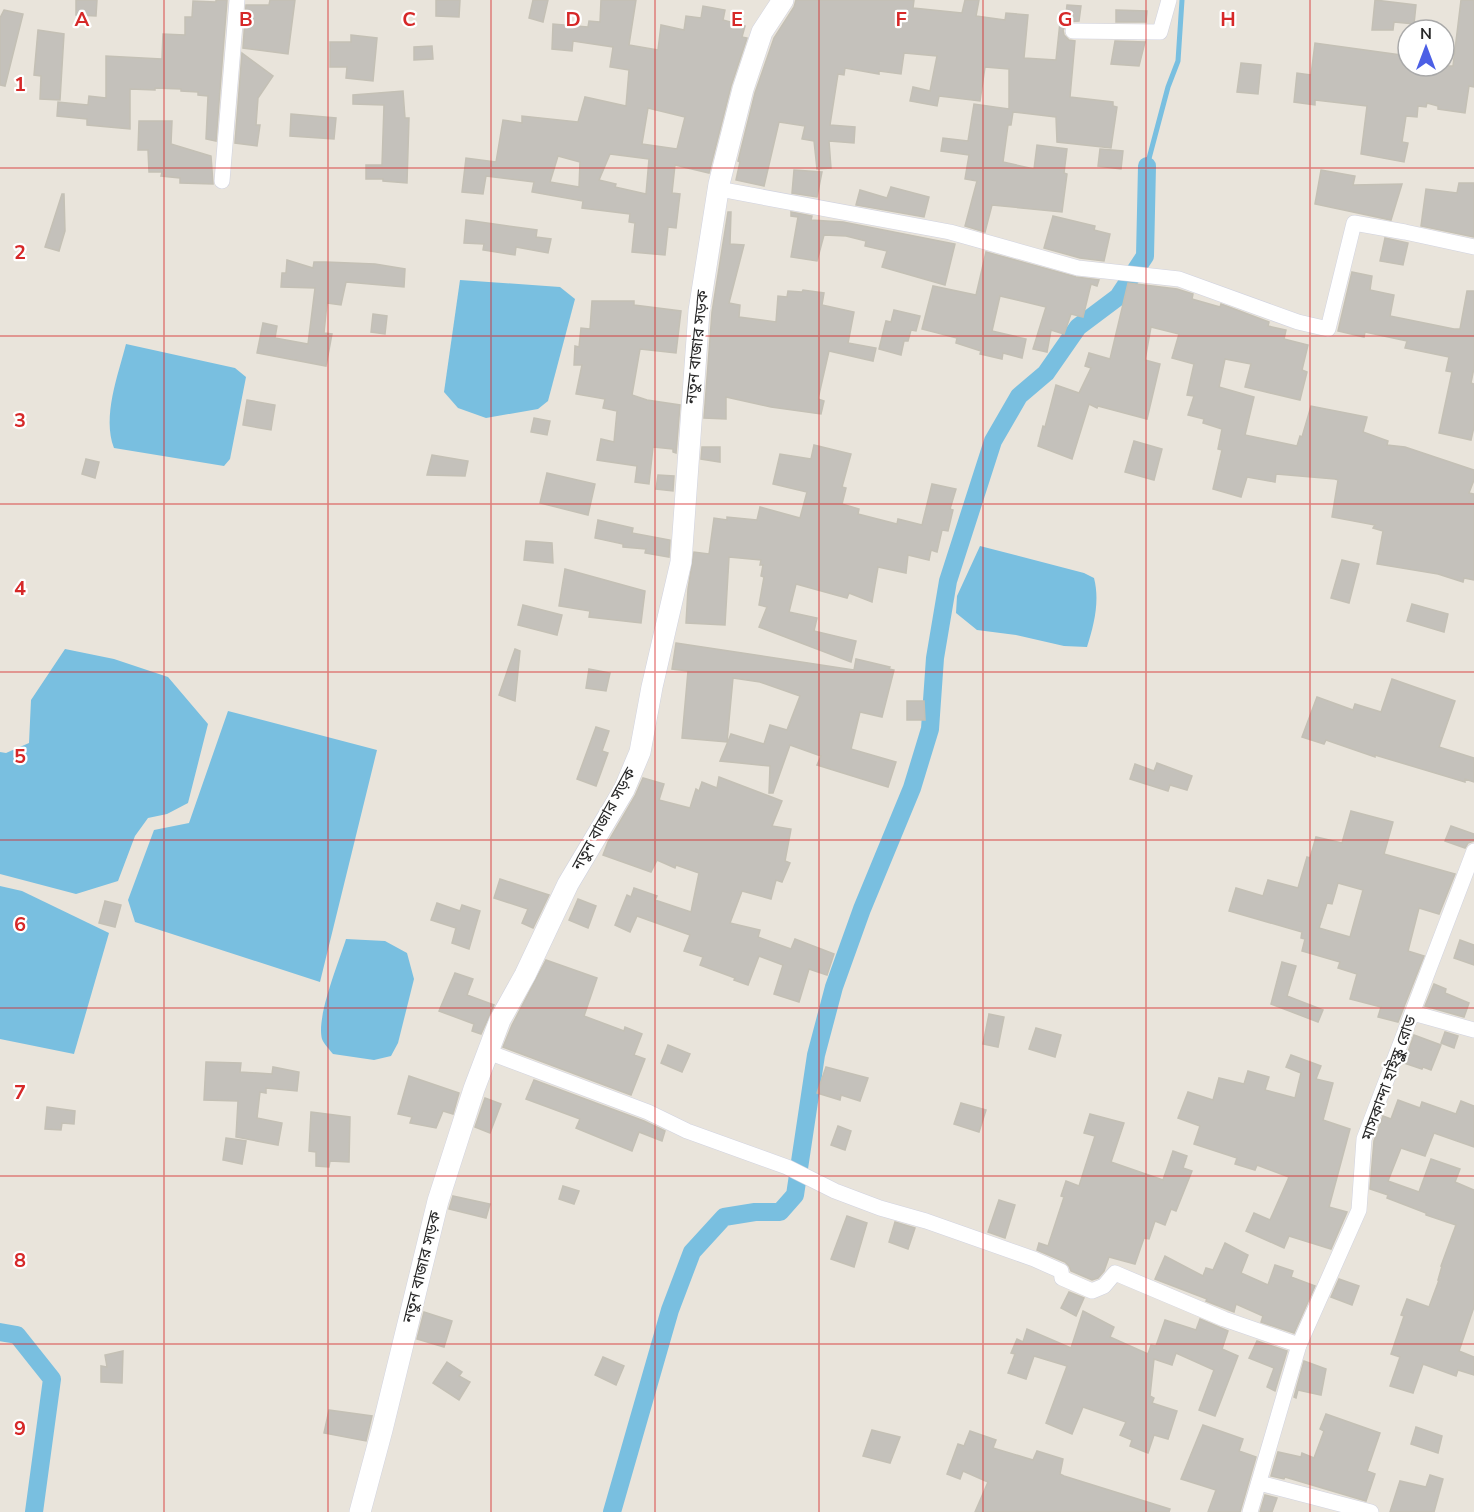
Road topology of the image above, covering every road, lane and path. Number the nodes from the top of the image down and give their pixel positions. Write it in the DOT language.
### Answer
graph roads {
  1 [pos="237,0"];
  2 [pos="783,0"];
  3 [pos="1169,0"];
  4 [pos="1073,31"];
  5 [pos="222,181"];
  6 [pos="719,189"];
  7 [pos="1474,247"];
  8 [pos="1474,851"];
  9 [pos="1413,1013"];
  10 [pos="1474,1030"];
  11 [pos="488,1052"];
  12 [pos="1299,1345"];
  13 [pos="1258,1483"];
  14 [pos="360,1512"];
  15 [pos="1250,1512"];
  16 [pos="1371,1512"];
  1 -- 5 [label="street"];
  2 -- 6 [label="street, নতুন বাজার সড়ক"];
  3 -- 4 [label="street"];
  6 -- 7 [label="street"];
  6 -- 11 [label="street, নতুন বাজার সড়ক"];
  8 -- 9 [label="street, মাসকান্দা হাইস্কুল রোড"];
  9 -- 10 [label="street"];
  9 -- 12 [label="street, মাসকান্দা হাইস্কুল রোড"];
  11 -- 12 [label="street"];
  11 -- 14 [label="street, নতুন বাজার সড়ক"];
  12 -- 13 [label="street, মাসকান্দা হাইস্কুল রোড"];
  13 -- 15 [label="street, মাসকান্দা হাইস্কুল রোড"];
  13 -- 16 [label="street"];
}
